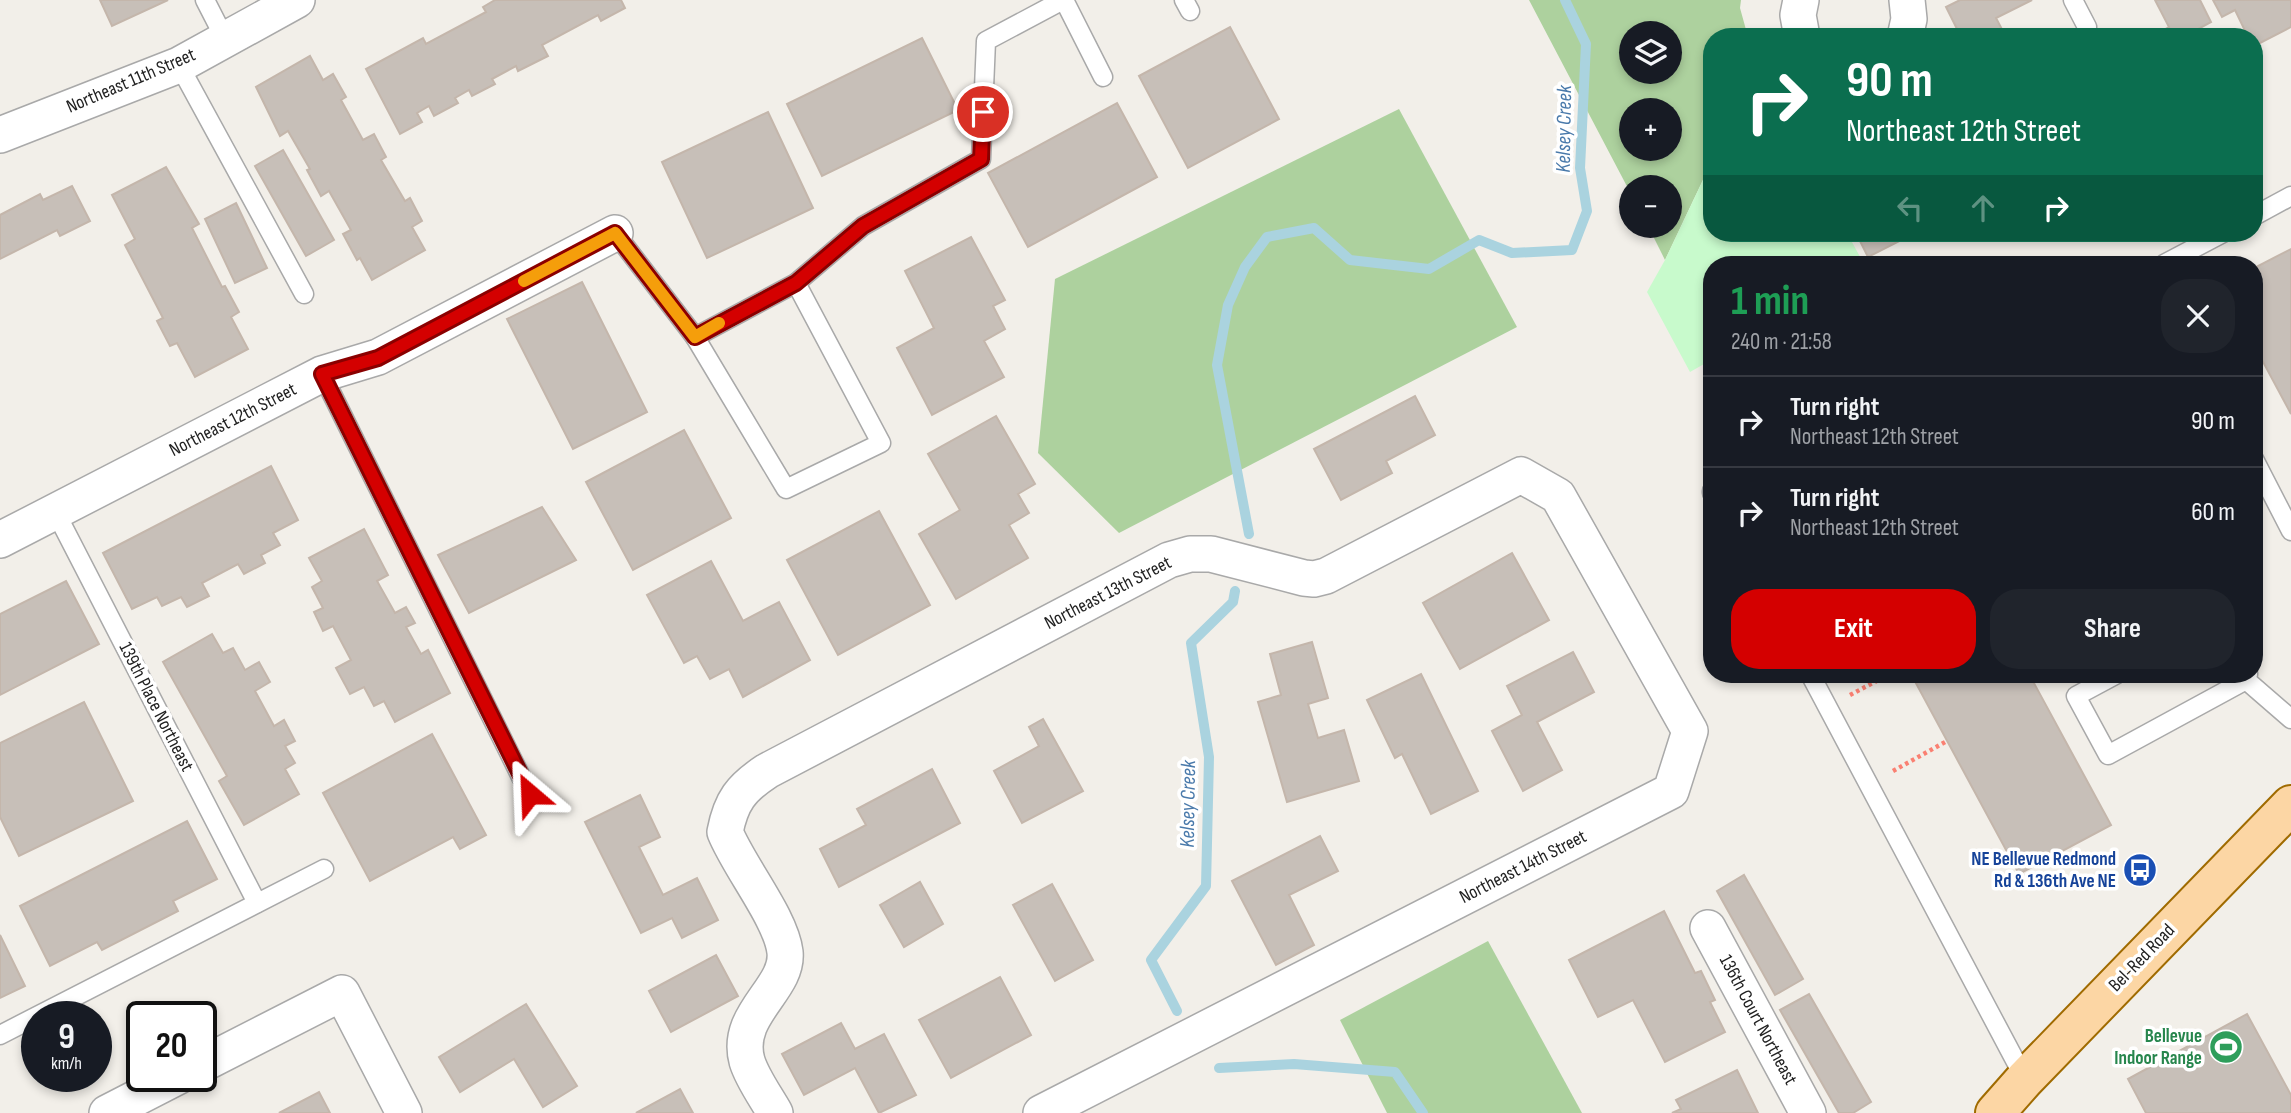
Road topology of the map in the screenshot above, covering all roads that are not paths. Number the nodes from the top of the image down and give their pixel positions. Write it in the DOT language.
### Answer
graph roads {
  1 [pos="205,0"];
  2 [pos="297,0"];
  3 [pos="1064,0"];
  4 [pos="1801,0"];
  5 [pos="1907,0"];
  6 [pos="2073,0"];
  7 [pos="2087,27"];
  8 [pos="1800,28"];
  9 [pos="1907,28"];
  10 [pos="225,39"];
  11 [pos="179,65"];
  12 [pos="1103,77"];
  13 [pos="0,135"];
  14 [pos="2291,196"];
  15 [pos="2263,211"];
  16 [pos="615,233"];
  17 [pos="2206,242"];
  18 [pos="2179,256"];
  19 [pos="796,283"];
  20 [pos="304,294"];
  21 [pos="695,337"];
  22 [pos="322,374"];
  23 [pos="1521,475"];
  24 [pos="2263,477"];
  25 [pos="55,512"];
  26 [pos="2291,531"];
  27 [pos="0,540"];
  28 [pos="1815,683"];
  29 [pos="2100,683"];
  30 [pos="2236,683"];
  31 [pos="2253,683"];
  32 [pos="2291,719"];
  33 [pos="530,794"];
  34 [pos="2291,805"];
  35 [pos="324,869"];
  36 [pos="257,903"];
  37 [pos="1708,928"];
  38 [pos="0,1035"];
  39 [pos="217,1057"];
  40 [pos="2025,1079"];
  41 [pos="148,1092"];
  42 [pos="107,1113"];
  43 [pos="404,1113"];
  44 [pos="775,1113"];
  45 [pos="1041,1113"];
  46 [pos="1808,1113"];
  47 [pos="1995,1113"];
  1 -- 10 [label="lane"];
  2 -- 10 [label="street, Northeast 11th Street"];
  3 -- 12 [label="lane"];
  3 -- 19 [label="lane"];
  4 -- 8 [label="street"];
  5 -- 9 [label="street"];
  6 -- 7 [label="lane"];
  10 -- 11 [label="street, Northeast 11th Street"];
  11 -- 13 [label="street, Northeast 11th Street"];
  11 -- 20 [label="lane"];
  14 -- 15 [label="lane"];
  16 -- 21 [label="lane, Northeast 12th Street"];
  16 -- 22 [label="street, Northeast 12th Street"];
  17 -- 18 [label="lane"];
  19 -- 21 [label="lane"];
  19 -- 21 [label="lane, Northeast 12th Street"];
  22 -- 25 [label="street, Northeast 12th Street"];
  22 -- 33 [label="lane"];
  23 -- 44 [label="street, Northeast 13th Street"];
  23 -- 45 [label="street, Northeast 14th Street"];
  24 -- 26 [label="lane"];
  25 -- 27 [label="street, Northeast 12th Street"];
  25 -- 36 [label="lane, 139th Place Northeast"];
  28 -- 40 [label="lane"];
  29 -- 30 [label="lane"];
  31 -- 32 [label="lane"];
  34 -- 40 [label="main road, Bel-Red Road"];
  35 -- 36 [label="lane"];
  36 -- 38 [label="lane"];
  37 -- 46 [label="street, 136th Court Northeast"];
  39 -- 43 [label="street"];
  40 -- 47 [label="main road, Bel-Red Road"];
  41 -- 42 [label="street"];
}
